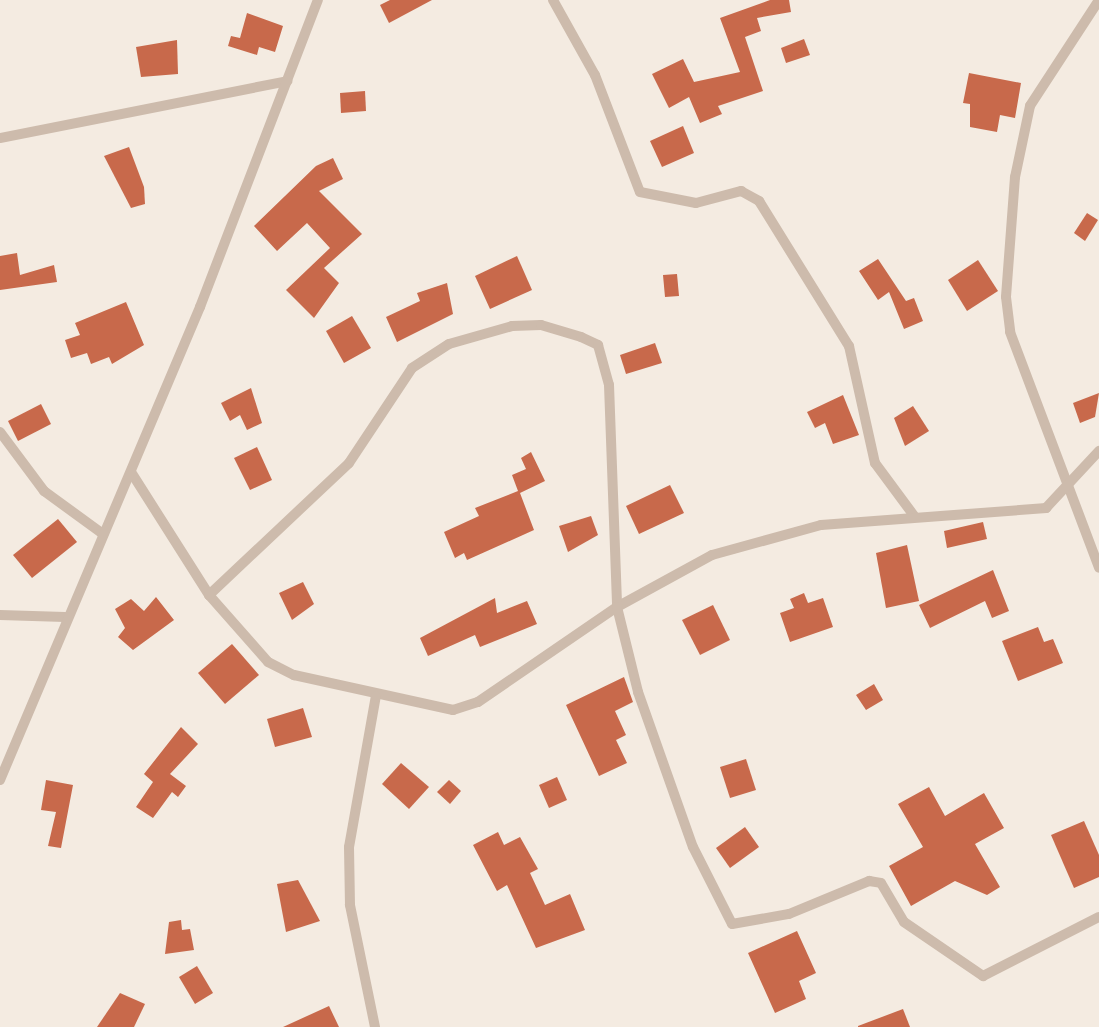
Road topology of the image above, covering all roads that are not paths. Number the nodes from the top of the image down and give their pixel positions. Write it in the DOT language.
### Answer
graph roads {
  1 [pos="318,0"];
  2 [pos="553,0"];
  3 [pos="1099,0"];
  4 [pos="287,81"];
  5 [pos="0,138"];
  6 [pos="0,432"];
  7 [pos="1099,451"];
  8 [pos="131,472"];
  9 [pos="1069,486"];
  10 [pos="915,517"];
  11 [pos="103,534"];
  12 [pos="1099,568"];
  13 [pos="209,595"];
  14 [pos="617,607"];
  15 [pos="0,615"];
  16 [pos="65,617"];
  17 [pos="376,696"];
  18 [pos="0,780"];
  19 [pos="1099,916"];
  20 [pos="375,1027"];
  1 -- 4 [label="street"];
  2 -- 10 [label="street"];
  3 -- 9 [label="street"];
  4 -- 5 [label="street"];
  4 -- 8 [label="street"];
  6 -- 11 [label="street"];
  7 -- 9 [label="street"];
  8 -- 11 [label="street"];
  8 -- 13 [label="street"];
  9 -- 10 [label="street"];
  9 -- 12 [label="street"];
  10 -- 14 [label="street"];
  11 -- 16 [label="street"];
  13 -- 14 [label="street"];
  13 -- 17 [label="street"];
  14 -- 17 [label="street"];
  14 -- 19 [label="street"];
  15 -- 16 [label="street"];
  16 -- 18 [label="street"];
  17 -- 20 [label="street"];
}
